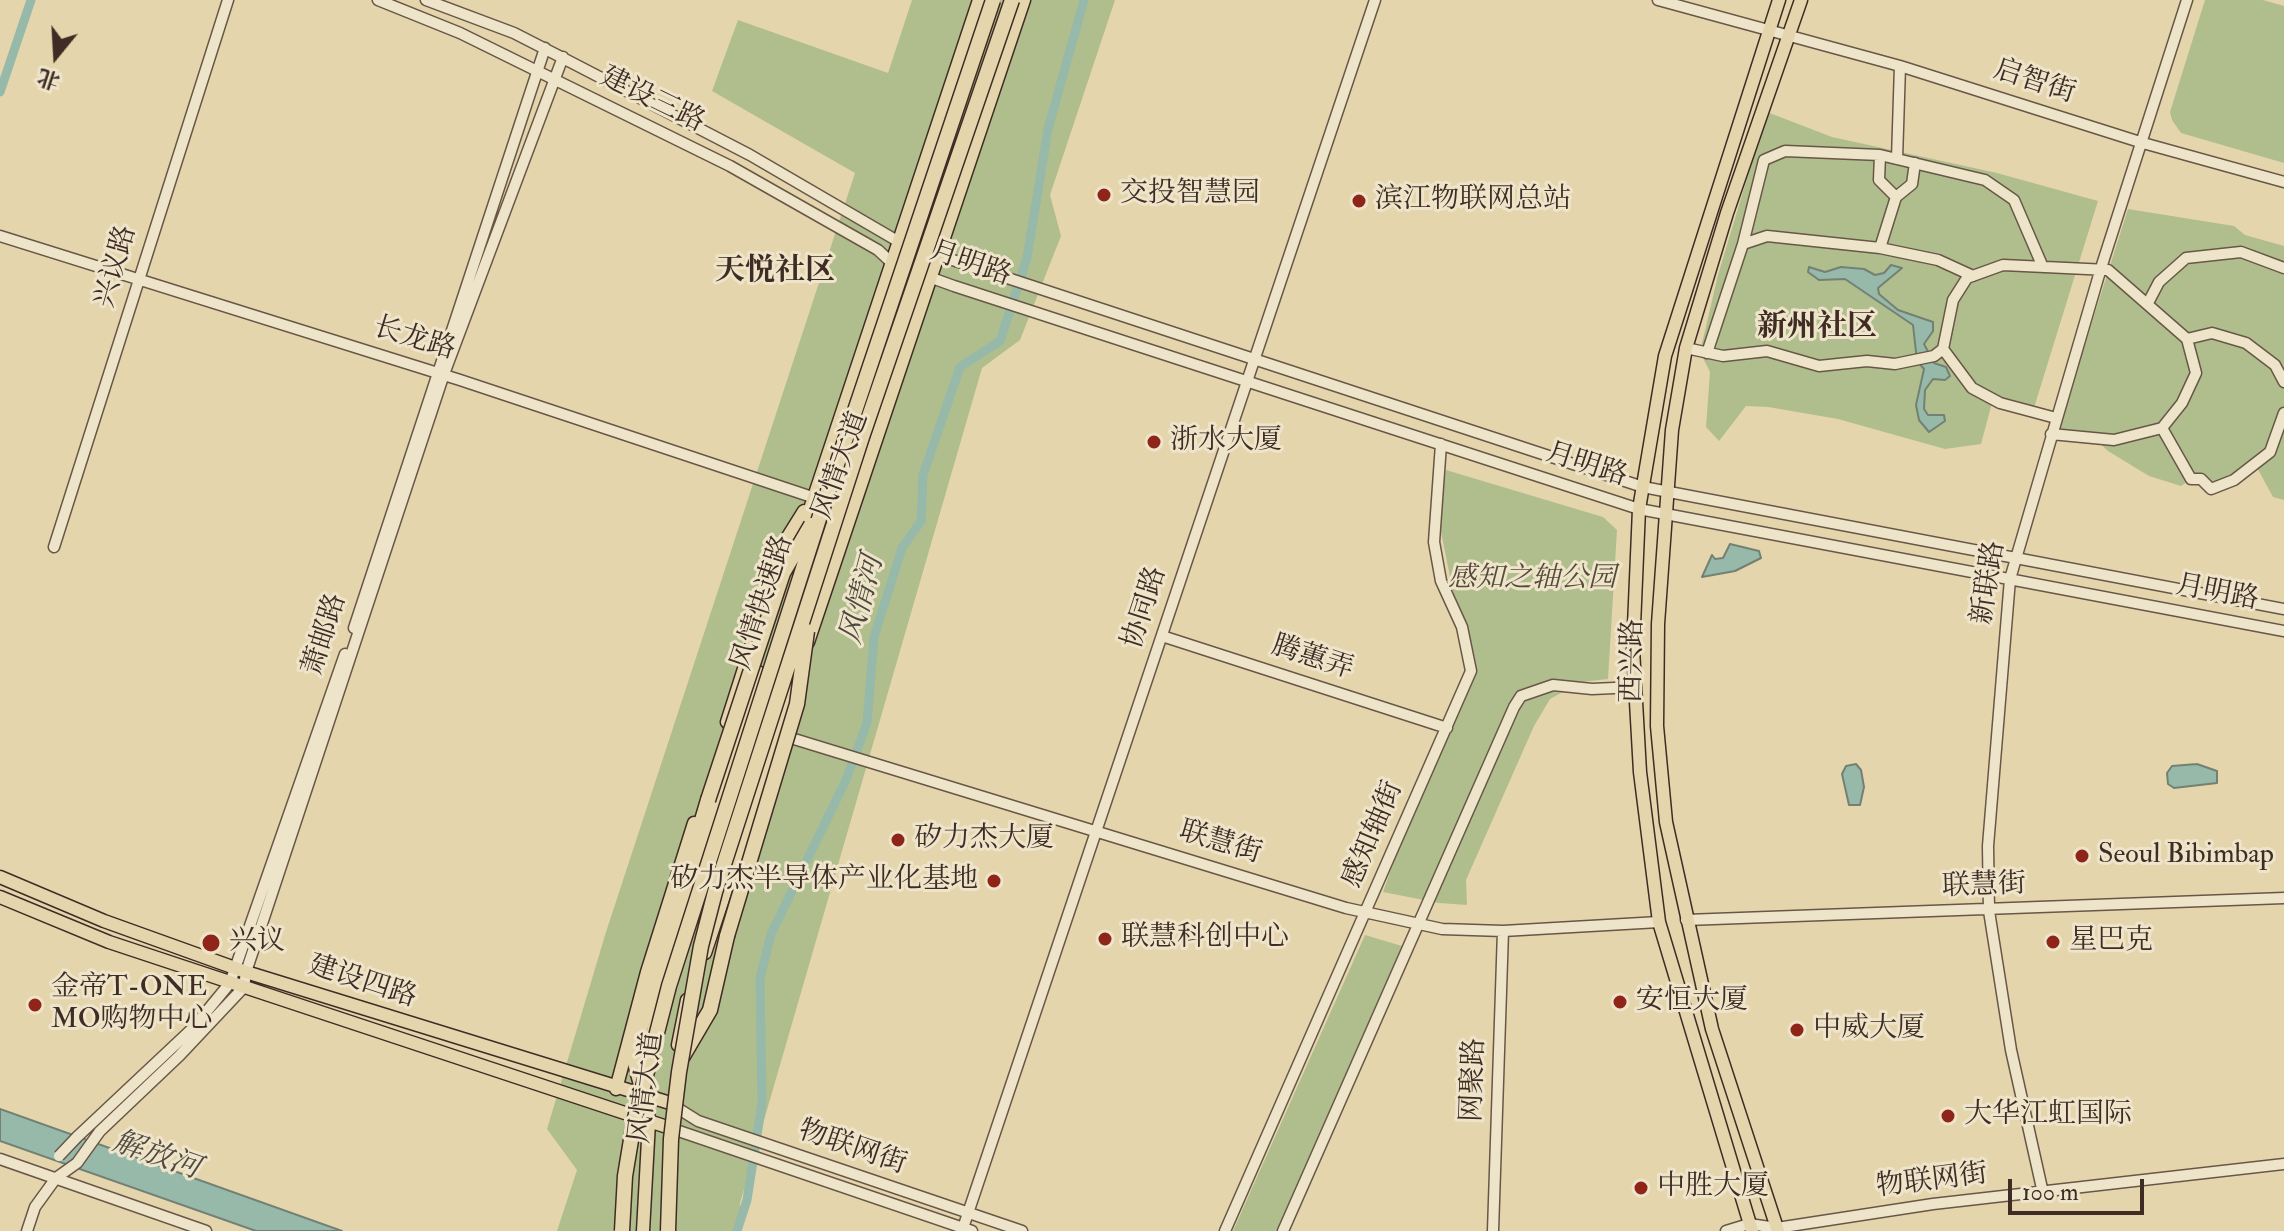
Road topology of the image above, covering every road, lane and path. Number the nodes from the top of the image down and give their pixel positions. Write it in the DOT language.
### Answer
graph roads {
  1 [pos="228,0"];
  2 [pos="378,0"];
  3 [pos="426,0"];
  4 [pos="979,0"];
  5 [pos="993,0"];
  6 [pos="1012,0"];
  7 [pos="1024,0"];
  8 [pos="1375,0"];
  9 [pos="1658,0"];
  10 [pos="1779,0"];
  11 [pos="1801,0"];
  12 [pos="2187,0"];
  13 [pos="1768,32"];
  14 [pos="1789,36"];
  15 [pos="545,48"];
  16 [pos="563,57"];
  17 [pos="1900,66"];
  18 [pos="539,71"];
  19 [pos="556,80"];
  20 [pos="2143,143"];
  21 [pos="1880,155"];
  22 [pos="1897,159"];
  23 [pos="1915,163"];
  24 [pos="2284,182"];
  25 [pos="1896,197"];
  26 [pos="0,236"];
  27 [pos="901,243"];
  28 [pos="1743,244"];
  29 [pos="1880,248"];
  30 [pos="939,254"];
  31 [pos="893,264"];
  32 [pos="2042,265"];
  33 [pos="2101,268"];
  34 [pos="2284,268"];
  35 [pos="1973,276"];
  36 [pos="932,277"];
  37 [pos="139,279"];
  38 [pos="2148,303"];
  39 [pos="2187,339"];
  40 [pos="1686,348"];
  41 [pos="1938,352"];
  42 [pos="1707,353"];
  43 [pos="1256,357"];
  44 [pos="440,373"];
  45 [pos="2282,373"];
  46 [pos="1247,380"];
  47 [pos="2284,413"];
  48 [pos="2056,418"];
  49 [pos="2162,428"];
  50 [pos="2051,434"];
  51 [pos="1441,444"];
  52 [pos="1643,487"];
  53 [pos="1666,491"];
  54 [pos="818,498"];
  55 [pos="1639,509"];
  56 [pos="1666,515"];
  57 [pos="54,547"];
  58 [pos="2015,556"];
  59 [pos="2010,579"];
  60 [pos="812,598"];
  61 [pos="2284,609"];
  62 [pos="2284,631"];
  63 [pos="1162,636"];
  64 [pos="1636,687"];
  65 [pos="1447,728"];
  66 [pos="778,734"];
  67 [pos="1097,832"];
  68 [pos="0,877"];
  69 [pos="0,897"];
  70 [pos="2284,898"];
  71 [pos="1989,911"];
  72 [pos="1367,912"];
  73 [pos="1686,920"];
  74 [pos="1659,922"];
  75 [pos="1418,924"];
  76 [pos="1503,931"];
  77 [pos="242,970"];
  78 [pos="230,983"];
  79 [pos="244,987"];
  80 [pos="675,1070"];
  81 [pos="616,1089"];
  82 [pos="644,1098"];
  83 [pos="670,1103"];
  84 [pos="649,1122"];
  85 [pos="667,1127"];
  86 [pos="0,1159"];
  87 [pos="2284,1164"];
  88 [pos="56,1178"];
  89 [pos="2043,1193"];
  90 [pos="968,1214"];
  91 [pos="1751,1227"];
  92 [pos="966,1230"];
  93 [pos="1776,1230"];
  94 [pos="27,1231"];
  95 [pos="206,1231"];
  96 [pos="622,1231"];
  97 [pos="643,1231"];
  98 [pos="661,1231"];
  99 [pos="668,1231"];
  100 [pos="1022,1231"];
  101 [pos="1225,1231"];
  102 [pos="1283,1231"];
  103 [pos="1493,1231"];
  104 [pos="1726,1231"];
  1 -- 37 [label="street, 兴议路"];
  2 -- 18 [label="street, 建设三路"];
  3 -- 15 [label="street, 建设三路"];
  4 -- 27 [label="main road, 风情大道"];
  5 -- 54 [label="highway, 风情快速路, bridge"];
  6 -- 60 [label="highway, 风情快速路, bridge"];
  7 -- 30 [label="main road, 风情大道"];
  8 -- 43 [label="street, 协同路"];
  9 -- 13 [label="street, 启智街"];
  10 -- 13 [label="main road, 西兴路"];
  11 -- 14 [label="main road, 西兴路"];
  12 -- 20 [label="street, 新联路"];
  13 -- 14 [label="street, 启智街"];
  13 -- 52 [label="main road, 西兴路"];
  14 -- 17 [label="street, 启智街"];
  14 -- 40 [label="main road, 西兴路"];
  15 -- 16 [label="street, 建设三路"];
  15 -- 18 [label="street, 萧邮路"];
  16 -- 19 [label="street, 萧邮路"];
  16 -- 27 [label="street, 建设三路"];
  17 -- 20 [label="street, 启智街"];
  17 -- 22 [label="street"];
  18 -- 19 [label="street, 建设三路"];
  18 -- 44 [label="street, 萧邮路"];
  19 -- 31 [label="street, 建设三路"];
  19 -- 44 [label="street, 萧邮路"];
  20 -- 24 [label="street, 启智街"];
  20 -- 33 [label="street, 新联路"];
  21 -- 22 [label="street"];
  21 -- 25 [label="street"];
  21 -- 28 [label="street"];
  22 -- 23 [label="street"];
  23 -- 25 [label="street"];
  23 -- 32 [label="street"];
  25 -- 29 [label="street"];
  26 -- 37 [label="street, 长龙路"];
  27 -- 30 [label="street, 月明路"];
  27 -- 31 [label="main road, 风情大道"];
  28 -- 29 [label="street"];
  28 -- 42 [label="street"];
  29 -- 35 [label="street"];
  30 -- 36 [label="main road, 风情大道"];
  30 -- 43 [label="street, 月明路"];
  31 -- 36 [label="street, 月明路"];
  31 -- 54 [label="main road, 风情大道"];
  32 -- 33 [label="street"];
  32 -- 35 [label="street"];
  33 -- 38 [label="street"];
  33 -- 48 [label="street, 新联路"];
  34 -- 38 [label="street"];
  35 -- 41 [label="street"];
  36 -- 46 [label="street, 月明路"];
  36 -- 66 [label="main road, 风情大道"];
  37 -- 44 [label="street, 长龙路"];
  37 -- 57 [label="street, 兴议路"];
  38 -- 39 [label="street"];
  39 -- 45 [label="street"];
  39 -- 49 [label="street"];
  40 -- 42 [label="street"];
  40 -- 53 [label="main road, 西兴路"];
  41 -- 42 [label="street"];
  41 -- 48 [label="street"];
  43 -- 46 [label="street, 协同路"];
  43 -- 52 [label="street, 月明路"];
  44 -- 54 [label="street, 长龙路"];
  44 -- 77 [label="street, 萧邮路"];
  44 -- 77 [label="street, 萧邮路"];
  46 -- 51 [label="street, 月明路"];
  46 -- 63 [label="street, 协同路"];
  47 -- 49 [label="street"];
  48 -- 50 [label="street, 新联路"];
  49 -- 50 [label="street"];
  50 -- 58 [label="street, 新联路"];
  51 -- 55 [label="street, 月明路"];
  51 -- 65 [label="street, 感知轴街"];
  52 -- 53 [label="street, 月明路"];
  52 -- 55 [label="main road, 西兴路"];
  53 -- 56 [label="main road, 西兴路"];
  53 -- 58 [label="street, 月明路"];
  54 -- 81 [label="main road"];
  54 -- 82 [label="main road, 风情大道"];
  54 -- 82 [label="highway, bridge"];
  54 -- 96 [label="highway, 风情快速路, bridge"];
  55 -- 56 [label="street, 月明路"];
  55 -- 64 [label="main road, 西兴路"];
  56 -- 59 [label="street, 月明路"];
  56 -- 73 [label="main road, 西兴路"];
  58 -- 59 [label="street, 新联路"];
  58 -- 61 [label="street, 月明路"];
  59 -- 62 [label="street, 月明路"];
  59 -- 71 [label="street, 新联路"];
  60 -- 80 [label="highway, bridge"];
  60 -- 99 [label="highway, 风情快速路, bridge"];
  63 -- 65 [label="street, 腾蕙弄"];
  63 -- 67 [label="street, 协同路"];
  64 -- 74 [label="main road, 西兴路"];
  64 -- 75 [label="street"];
  65 -- 72 [label="street, 感知轴街"];
  66 -- 67 [label="street, 联慧街"];
  66 -- 80 [label="main road, 风情大道"];
  67 -- 72 [label="street, 联慧街"];
  67 -- 90 [label="street, 协同路"];
  68 -- 77 [label="main road, 建设四路"];
  69 -- 78 [label="main road, 建设四路"];
  70 -- 71 [label="street, 联慧街"];
  71 -- 73 [label="street, 联慧街"];
  71 -- 89 [label="street, 新联路"];
  72 -- 75 [label="street, 联慧街"];
  72 -- 101 [label="street, 感知轴街"];
  73 -- 93 [label="main road, 西兴路"];
  74 -- 76 [label="street, 联慧街"];
  74 -- 91 [label="main road, 西兴路"];
  75 -- 76 [label="street, 联慧街"];
  75 -- 102 [label="street"];
  76 -- 103 [label="street, 网聚路"];
  77 -- 78 [label="street, 萧邮路"];
  77 -- 79 [label="street"];
  77 -- 81 [label="main road, 建设四路"];
  78 -- 79 [label="main road, 建设四路"];
  78 -- 88 [label="street, 萧邮路, bridge"];
  79 -- 84 [label="main road, 建设四路"];
  79 -- 88 [label="street"];
  80 -- 83 [label="main road, 风情大道"];
  81 -- 82 [label="main road, 建设四路"];
  82 -- 83 [label="main road, 建设四路"];
  82 -- 84 [label="main road, 风情大道"];
  83 -- 85 [label="main road, 风情大道"];
  83 -- 90 [label="street, 物联网街"];
  84 -- 85 [label="main road, 建设四路"];
  84 -- 97 [label="main road, 风情大道"];
  85 -- 92 [label="street, 物联网街"];
  85 -- 98 [label="main road, 风情大道"];
  86 -- 88 [label="street"];
  87 -- 89 [label="street, 物联网街"];
  88 -- 94 [label="street"];
  88 -- 95 [label="street"];
  89 -- 93 [label="street, 物联网街"];
  90 -- 92 [label="street, 协同路"];
  90 -- 100 [label="street, 物联网街"];
  91 -- 93 [label="street, 物联网街"];
  91 -- 104 [label="street, 物联网街"];
}
